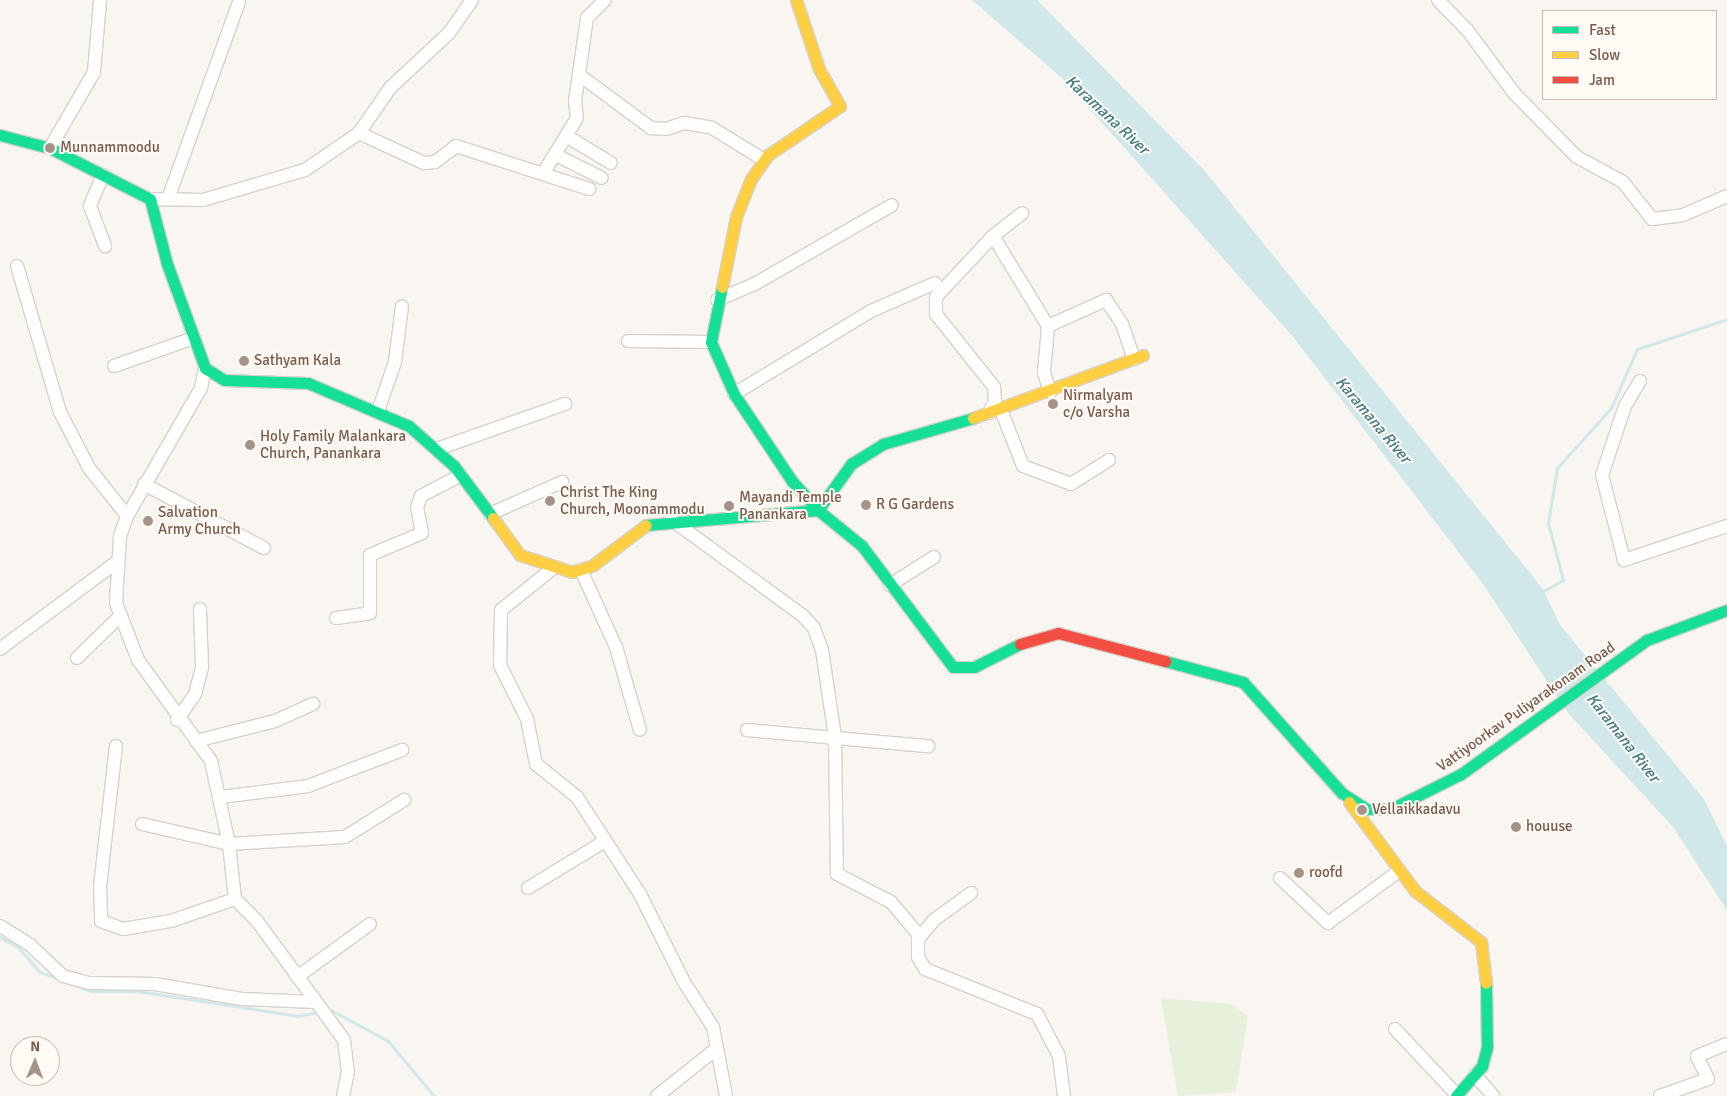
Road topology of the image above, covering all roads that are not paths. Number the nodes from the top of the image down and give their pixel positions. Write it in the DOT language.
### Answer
graph roads {
  1 [pos="100,0"];
  2 [pos="472,0"];
  3 [pos="605,0"];
  4 [pos="796,0"];
  5 [pos="1438,0"];
  6 [pos="239,2"];
  7 [pos="582,77"];
  8 [pos="359,133"];
  9 [pos="0,136"];
  10 [pos="568,137"];
  11 [pos="50,148"];
  12 [pos="556,155"];
  13 [pos="764,160"];
  14 [pos="611,163"];
  15 [pos="544,172"];
  16 [pos="103,174"];
  17 [pos="602,178"];
  18 [pos="589,189"];
  19 [pos="1727,196"];
  20 [pos="150,200"];
  21 [pos="168,200"];
  22 [pos="892,205"];
  23 [pos="1022,213"];
  24 [pos="994,236"];
  25 [pos="105,246"];
  26 [pos="17,266"];
  27 [pos="936,283"];
  28 [pos="717,300"];
  29 [pos="402,306"];
  30 [pos="1048,326"];
  31 [pos="194,338"];
  32 [pos="628,341"];
  33 [pos="711,342"];
  34 [pos="1139,357"];
  35 [pos="114,366"];
  36 [pos="205,368"];
  37 [pos="1640,381"];
  38 [pos="1050,392"];
  39 [pos="734,394"];
  40 [pos="565,404"];
  41 [pos="378,411"];
  42 [pos="995,412"];
  43 [pos="437,448"];
  44 [pos="1109,460"];
  45 [pos="461,475"];
  46 [pos="562,482"];
  47 [pos="144,484"];
  48 [pos="818,510"];
  49 [pos="490,514"];
  50 [pos="127,516"];
  51 [pos="670,519"];
  52 [pos="1727,526"];
  53 [pos="264,548"];
  54 [pos="934,556"];
  55 [pos="118,561"];
  56 [pos="552,569"];
  57 [pos="581,570"];
  58 [pos="890,585"];
  59 [pos="200,609"];
  60 [pos="1727,610"];
  61 [pos="119,617"];
  62 [pos="336,618"];
  63 [pos="0,649"];
  64 [pos="76,658"];
  65 [pos="314,704"];
  66 [pos="177,720"];
  67 [pos="640,730"];
  68 [pos="747,730"];
  69 [pos="835,737"];
  70 [pos="196,741"];
  71 [pos="116,746"];
  72 [pos="928,746"];
  73 [pos="402,750"];
  74 [pos="1342,793"];
  75 [pos="220,797"];
  76 [pos="404,800"];
  77 [pos="142,824"];
  78 [pos="605,841"];
  79 [pos="229,844"];
  80 [pos="1399,871"];
  81 [pos="1280,878"];
  82 [pos="528,888"];
  83 [pos="971,893"];
  84 [pos="235,899"];
  85 [pos="370,924"];
  86 [pos="0,926"];
  87 [pos="919,938"];
  88 [pos="297,978"];
  89 [pos="316,1002"];
  90 [pos="1395,1029"];
  91 [pos="1727,1044"];
  92 [pos="716,1049"];
  93 [pos="1475,1075"];
  94 [pos="343,1096"];
  95 [pos="657,1096"];
  96 [pos="726,1096"];
  97 [pos="1064,1096"];
  98 [pos="1457,1096"];
  99 [pos="1493,1096"];
  100 [pos="1660,1096"];
  1 -- 11 [label="street"];
  2 -- 8 [label="street"];
  3 -- 10 [label="street"];
  4 -- 13 [label="main road"];
  5 -- 19 [label="street"];
  6 -- 21 [label="street"];
  7 -- 13 [label="street"];
  8 -- 15 [label="street"];
  8 -- 21 [label="street"];
  9 -- 11 [label="main road"];
  10 -- 12 [label="street"];
  10 -- 14 [label="street"];
  11 -- 16 [label="main road"];
  12 -- 15 [label="street"];
  12 -- 17 [label="street"];
  13 -- 28 [label="main road"];
  15 -- 18 [label="street"];
  16 -- 20 [label="main road"];
  16 -- 25 [label="street"];
  20 -- 21 [label="street"];
  20 -- 31 [label="main road"];
  22 -- 28 [label="street"];
  23 -- 24 [label="street"];
  24 -- 30 [label="street"];
  24 -- 42 [label="street"];
  26 -- 50 [label="street"];
  27 -- 39 [label="street"];
  28 -- 33 [label="main road"];
  29 -- 41 [label="street"];
  30 -- 34 [label="street"];
  30 -- 38 [label="street"];
  31 -- 35 [label="street"];
  31 -- 36 [label="main road"];
  32 -- 33 [label="street"];
  33 -- 39 [label="main road, Vattiyoorkav Puliyarakonam Road"];
  34 -- 38 [label="main road"];
  36 -- 41 [label="main road"];
  36 -- 47 [label="street"];
  37 -- 52 [label="street"];
  38 -- 42 [label="main road"];
  39 -- 48 [label="main road, Vattiyoorkav Puliyarakonam Road"];
  40 -- 43 [label="street"];
  41 -- 43 [label="main road"];
  42 -- 44 [label="street"];
  42 -- 48 [label="main road"];
  43 -- 45 [label="main road"];
  45 -- 49 [label="main road"];
  45 -- 62 [label="street"];
  46 -- 49 [label="street"];
  47 -- 50 [label="street"];
  47 -- 53 [label="street"];
  48 -- 51 [label="main road"];
  48 -- 58 [label="main road, Vattiyoorkav Puliyarakonam Road"];
  49 -- 56 [label="main road"];
  50 -- 55 [label="street"];
  51 -- 57 [label="main road"];
  51 -- 69 [label="street"];
  54 -- 58 [label="street"];
  55 -- 61 [label="street"];
  55 -- 63 [label="street"];
  56 -- 57 [label="main road"];
  56 -- 78 [label="street"];
  57 -- 67 [label="street"];
  58 -- 74 [label="main road, Vattiyoorkav Puliyarakonam Road"];
  59 -- 66 [label="street"];
  60 -- 74 [label="main road, Vattiyoorkav Puliyarakonam Road"];
  61 -- 64 [label="street"];
  61 -- 66 [label="street"];
  65 -- 70 [label="street"];
  66 -- 70 [label="street"];
  68 -- 69 [label="street"];
  69 -- 72 [label="street"];
  69 -- 87 [label="street"];
  70 -- 75 [label="street"];
  71 -- 84 [label="street"];
  73 -- 75 [label="street"];
  74 -- 80 [label="main road"];
  75 -- 79 [label="street"];
  76 -- 79 [label="street"];
  77 -- 79 [label="street"];
  78 -- 82 [label="street"];
  78 -- 92 [label="street"];
  79 -- 84 [label="street"];
  80 -- 81 [label="street"];
  80 -- 93 [label="main road"];
  83 -- 87 [label="street"];
  84 -- 88 [label="street"];
  85 -- 88 [label="street"];
  86 -- 89 [label="street"];
  87 -- 97 [label="street"];
  88 -- 89 [label="street"];
  89 -- 94 [label="street"];
  90 -- 98 [label="street"];
  91 -- 100 [label="street"];
  92 -- 95 [label="street"];
  92 -- 96 [label="street"];
  93 -- 98 [label="main road"];
  93 -- 99 [label="street"];
}
